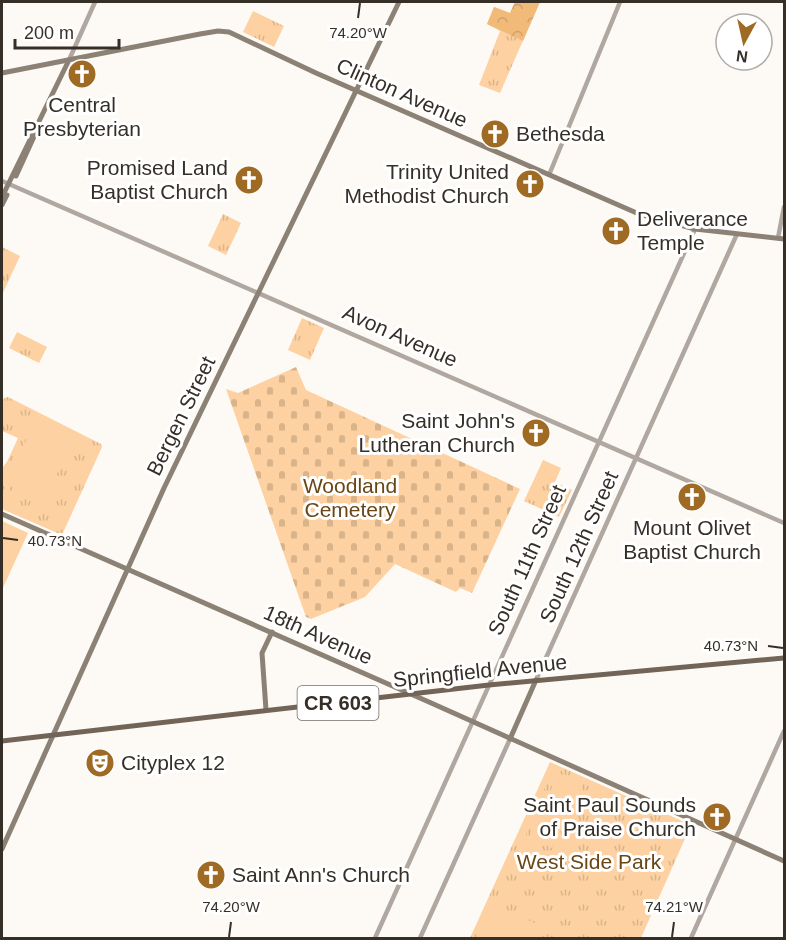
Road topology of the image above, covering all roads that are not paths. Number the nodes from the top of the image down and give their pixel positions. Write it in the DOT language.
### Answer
graph roads {
  1 [pos="95,2"];
  2 [pos="399,2"];
  3 [pos="620,2"];
  4 [pos="69,60"];
  5 [pos="2,73"];
  6 [pos="357,91"];
  7 [pos="549,175"];
  8 [pos="2,181"];
  9 [pos="10,184"];
  10 [pos="2,197"];
  11 [pos="2,206"];
  12 [pos="784,207"];
  13 [pos="695,229"];
  14 [pos="737,234"];
  15 [pos="778,238"];
  16 [pos="784,239"];
  17 [pos="259,292"];
  18 [pos="599,441"];
  19 [pos="637,458"];
  20 [pos="2,514"];
  21 [pos="784,523"];
  22 [pos="128,570"];
  23 [pos="272,632"];
  24 [pos="784,658"];
  25 [pos="536,680"];
  26 [pos="489,685"];
  27 [pos="411,694"];
  28 [pos="266,710"];
  29 [pos="473,722"];
  30 [pos="784,731"];
  31 [pos="53,735"];
  32 [pos="510,739"];
  33 [pos="2,741"];
  34 [pos="735,839"];
  35 [pos="2,849"];
  36 [pos="784,861"];
  37 [pos="375,939"];
  38 [pos="420,939"];
  39 [pos="691,939"];
  1 -- 4 [label="street"];
  2 -- 6 [label="main road, Bergen Street"];
  3 -- 7 [label="street"];
  4 -- 5 [label="main road, Clinton Avenue"];
  4 -- 6 [label="main road, Clinton Avenue"];
  4 -- 9 [label="main road"];
  6 -- 7 [label="main road, Clinton Avenue"];
  6 -- 17 [label="main road, Bergen Street"];
  7 -- 13 [label="main road, Clinton Avenue"];
  8 -- 9 [label="street, Avon Avenue"];
  9 -- 10 [label="main road"];
  9 -- 11 [label="main road"];
  9 -- 17 [label="street, Avon Avenue"];
  12 -- 15 [label="street"];
  13 -- 14 [label="main road, Clinton Avenue"];
  13 -- 18 [label="street, South 11th Street"];
  14 -- 15 [label="main road, Clinton Avenue"];
  14 -- 19 [label="street, South 12th Street"];
  15 -- 16 [label="main road, Clinton Avenue"];
  17 -- 18 [label="street, Avon Avenue"];
  17 -- 22 [label="main road, Bergen Street"];
  18 -- 19 [label="street, Avon Avenue"];
  18 -- 26 [label="street, South 11th Street"];
  19 -- 21 [label="street, Avon Avenue"];
  19 -- 25 [label="street, South 12th Street"];
  20 -- 22 [label="main road, 18th Avenue"];
  22 -- 23 [label="main road, 18th Avenue"];
  22 -- 31 [label="main road, Bergen Street"];
  23 -- 27 [label="main road, 18th Avenue"];
  23 -- 28 [label="main road"];
  24 -- 25 [label="main road, Springfield Avenue / CR 603"];
  25 -- 26 [label="main road, Springfield Avenue / CR 603"];
  25 -- 32 [label="main road, South 12th Street"];
  26 -- 27 [label="main road, Springfield Avenue / CR 603"];
  26 -- 29 [label="street, South 11th Street"];
  27 -- 28 [label="main road, Springfield Avenue / CR 603"];
  27 -- 29 [label="main road, 18th Avenue"];
  28 -- 31 [label="main road, Springfield Avenue / CR 603"];
  29 -- 32 [label="main road, 18th Avenue"];
  29 -- 37 [label="street, South 11th Street"];
  30 -- 34 [label="street"];
  31 -- 33 [label="main road, Springfield Avenue / CR 603"];
  31 -- 35 [label="main road, Bergen Street"];
  32 -- 34 [label="main road, 18th Avenue"];
  32 -- 38 [label="street, South 12th Street"];
  34 -- 36 [label="main road, 18th Avenue"];
  34 -- 39 [label="street"];
}
